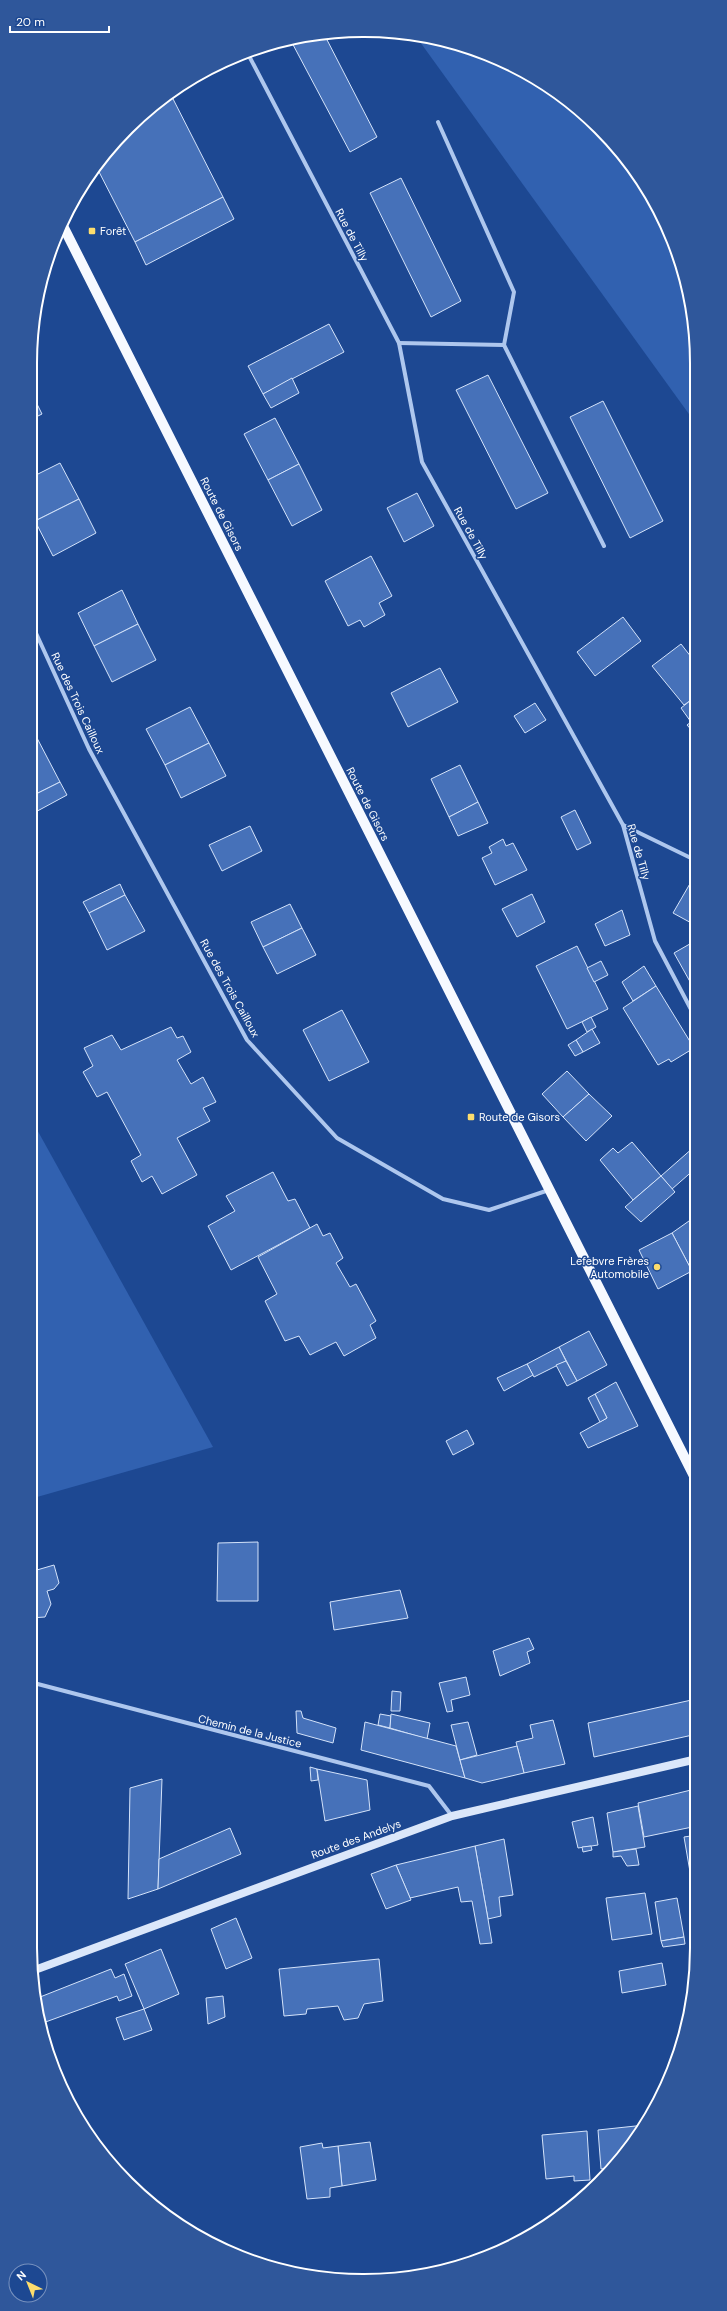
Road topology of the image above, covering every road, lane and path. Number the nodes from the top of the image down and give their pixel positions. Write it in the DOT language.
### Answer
graph roads {
  1 [pos="249,58"];
  2 [pos="438,122"];
  3 [pos="66,231"];
  4 [pos="399,344"];
  5 [pos="504,345"];
  6 [pos="604,546"];
  7 [pos="37,635"];
  8 [pos="623,825"];
  9 [pos="690,858"];
  10 [pos="690,1008"];
  11 [pos="549,1189"];
  12 [pos="690,1468"];
  13 [pos="37,1684"];
  14 [pos="690,1761"];
  15 [pos="452,1816"];
  16 [pos="38,1969"];
  1 -- 4 [label="street, Rue de Tilly"];
  2 -- 5 [label="street"];
  3 -- 11 [label="main road, Route de Gisors"];
  4 -- 5 [label="street"];
  4 -- 8 [label="street, Rue de Tilly"];
  5 -- 6 [label="street"];
  7 -- 11 [label="street, Rue des Trois Cailloux"];
  8 -- 9 [label="street"];
  8 -- 10 [label="street, Rue de Tilly"];
  11 -- 12 [label="main road, Route de Gisors"];
  13 -- 15 [label="street, Chemin de la Justice"];
  14 -- 15 [label="main road, Route des Andelys"];
  15 -- 16 [label="main road, Route des Andelys"];
}
